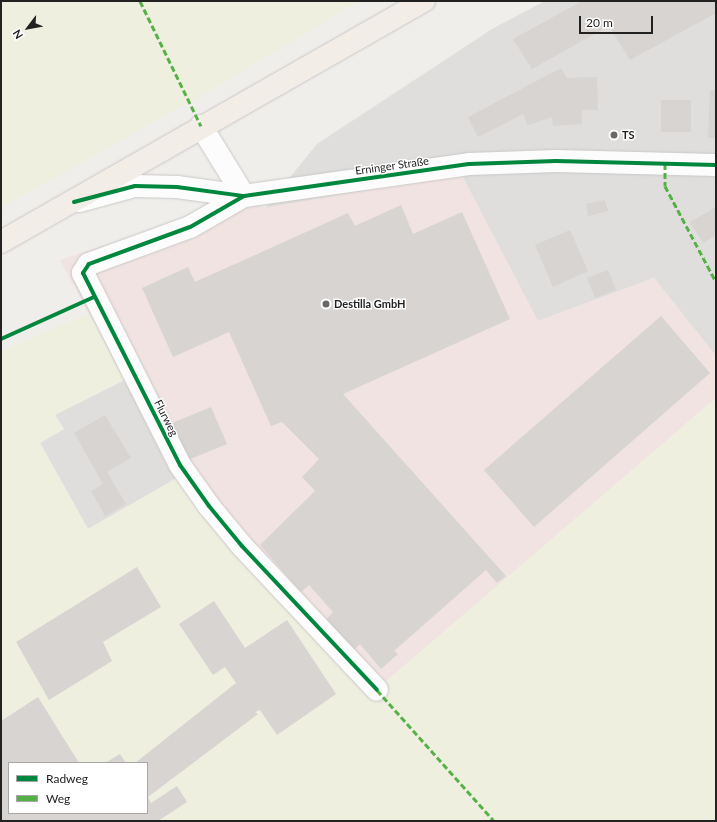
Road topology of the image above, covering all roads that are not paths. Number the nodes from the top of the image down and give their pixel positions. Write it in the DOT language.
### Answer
graph roads {
  1 [pos="424,1"];
  2 [pos="201,126"];
  3 [pos="716,165"];
  4 [pos="244,196"];
  5 [pos="74,202"];
  6 [pos="1,242"];
  7 [pos="377,690"];
  1 -- 2 [label="main road"];
  2 -- 4 [label="street"];
  2 -- 5 [label="main road"];
  3 -- 4 [label="street, Erninger Straße"];
  4 -- 5 [label="street, Erninger Straße"];
  4 -- 7 [label="street, Flurweg"];
  5 -- 6 [label="main road"];
}
